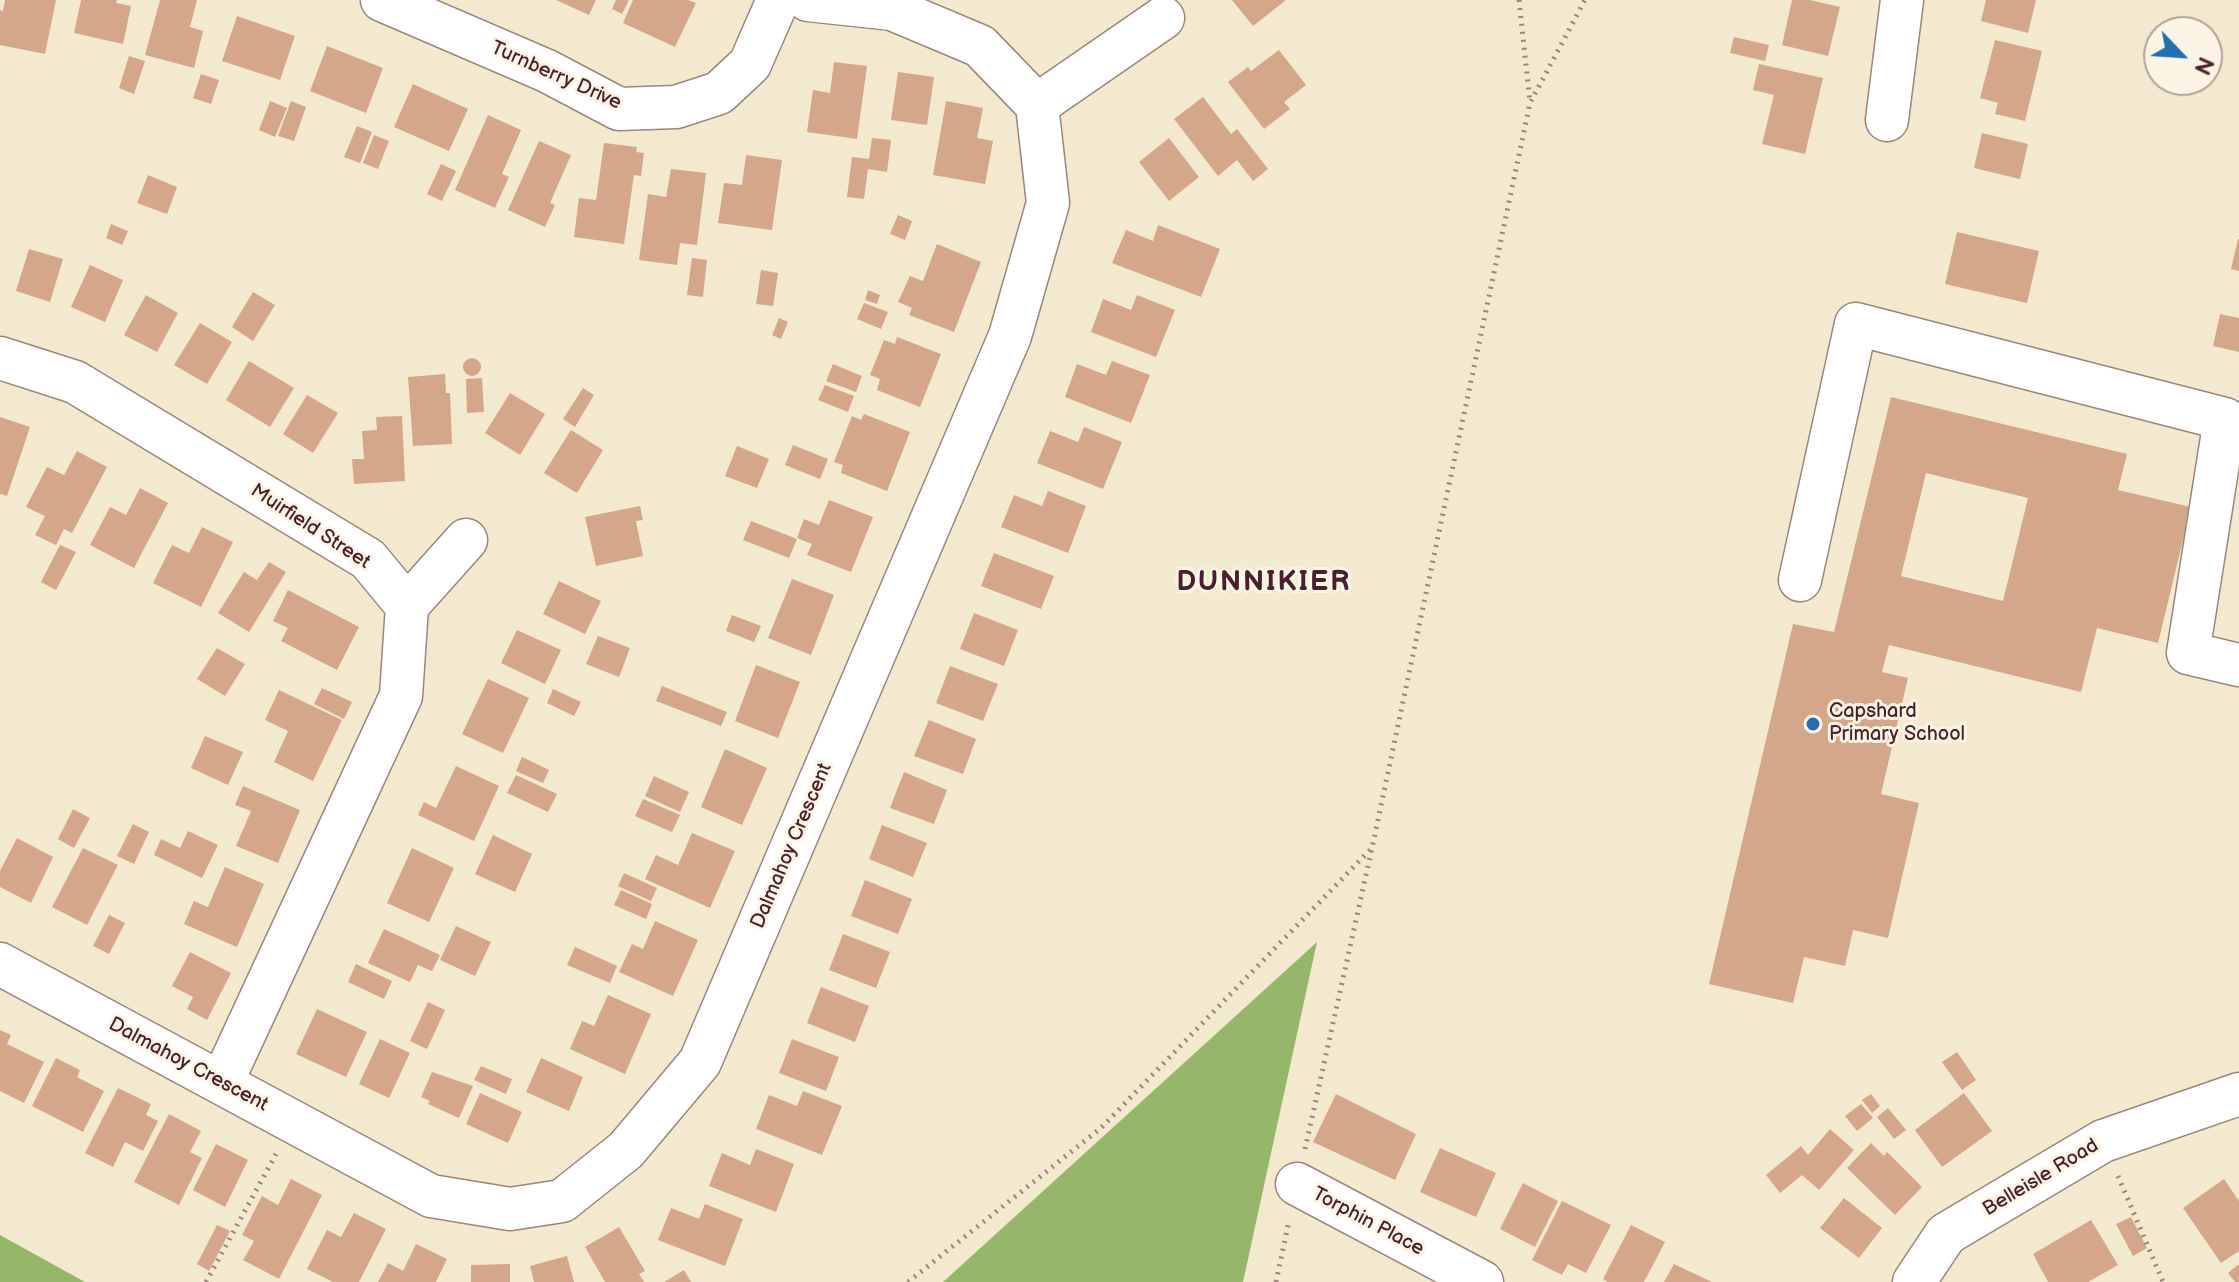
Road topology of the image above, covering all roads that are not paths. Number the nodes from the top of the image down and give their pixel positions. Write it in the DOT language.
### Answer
graph roads {
  1 [pos="382,0"];
  2 [pos="778,0"];
  3 [pos="808,0"];
  4 [pos="1902,0"];
  5 [pos="1163,18"];
  6 [pos="1037,105"];
  7 [pos="1887,120"];
  8 [pos="0,358"];
  9 [pos="466,540"];
  10 [pos="1800,580"];
  11 [pos="407,606"];
  12 [pos="2239,665"];
  13 [pos="0,964"];
  14 [pos="222,1082"];
  15 [pos="2239,1094"];
  16 [pos="1297,1184"];
  17 [pos="1482,1282"];
  18 [pos="1914,1282"];
  1 -- 2 [label="street, Turnberry Drive"];
  3 -- 6 [label="street"];
  4 -- 7 [label="street"];
  5 -- 6 [label="street"];
  6 -- 14 [label="street, Dalmahoy Crescent"];
  8 -- 11 [label="street, Muirfield Street"];
  9 -- 11 [label="street"];
  10 -- 12 [label="street"];
  11 -- 14 [label="street"];
  13 -- 14 [label="street, Dalmahoy Crescent"];
  15 -- 18 [label="street, Belleisle Road"];
  16 -- 17 [label="street, Torphin Place"];
}
